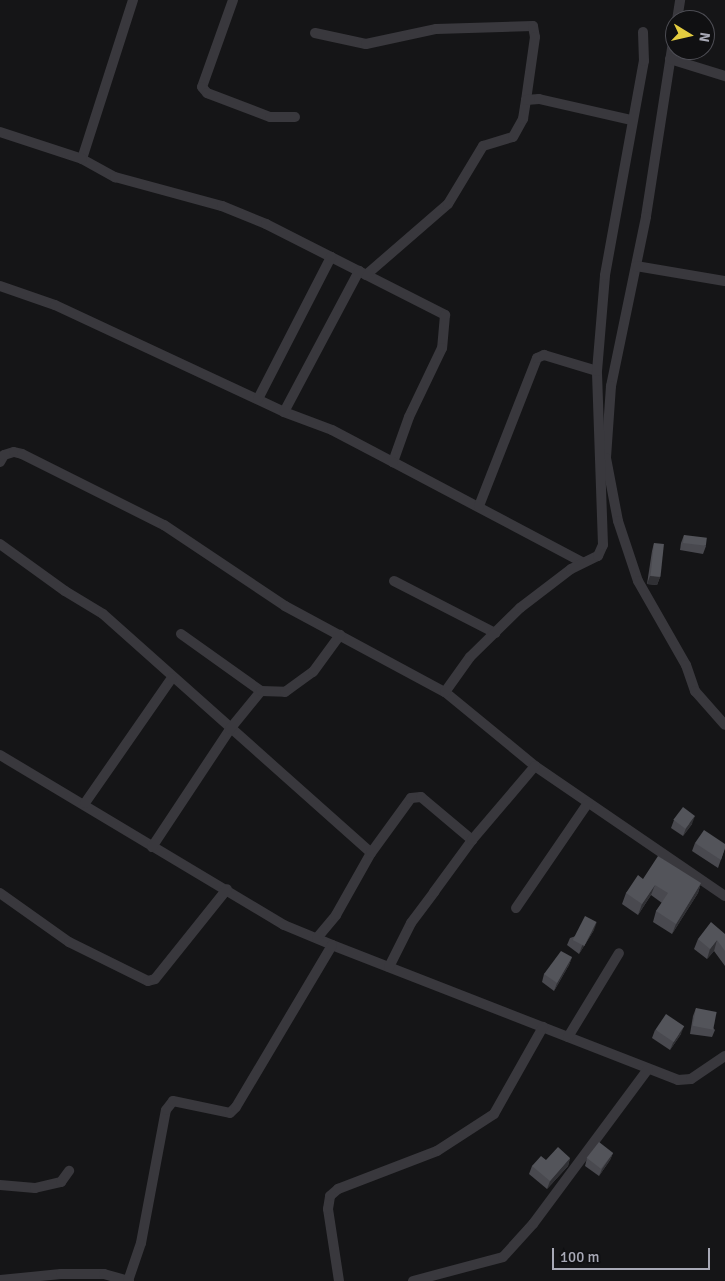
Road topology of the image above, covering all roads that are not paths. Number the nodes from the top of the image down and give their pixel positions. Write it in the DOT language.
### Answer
graph roads {
  1 [pos="132,0"];
  2 [pos="232,0"];
  3 [pos="643,32"];
  4 [pos="315,33"];
  5 [pos="670,60"];
  6 [pos="673,60"];
  7 [pos="725,76"];
  8 [pos="526,100"];
  9 [pos="295,116"];
  10 [pos="631,120"];
  11 [pos="0,132"];
  12 [pos="82,158"];
  13 [pos="331,257"];
  14 [pos="636,266"];
  15 [pos="363,273"];
  16 [pos="725,281"];
  17 [pos="0,286"];
  18 [pos="597,371"];
  19 [pos="258,399"];
  20 [pos="284,412"];
  21 [pos="0,462"];
  22 [pos="393,462"];
  23 [pos="479,506"];
  24 [pos="0,544"];
  25 [pos="582,562"];
  26 [pos="394,581"];
  27 [pos="495,632"];
  28 [pos="181,634"];
  29 [pos="340,635"];
  30 [pos="172,678"];
  31 [pos="261,690"];
  32 [pos="445,692"];
  33 [pos="725,725"];
  34 [pos="230,729"];
  35 [pos="0,754"];
  36 [pos="535,766"];
  37 [pos="85,803"];
  38 [pos="588,803"];
  39 [pos="472,840"];
  40 [pos="152,847"];
  41 [pos="371,853"];
  42 [pos="227,889"];
  43 [pos="0,893"];
  44 [pos="725,896"];
  45 [pos="516,908"];
  46 [pos="317,938"];
  47 [pos="332,945"];
  48 [pos="618,953"];
  49 [pos="389,967"];
  50 [pos="543,1027"];
  51 [pos="568,1037"];
  52 [pos="725,1056"];
  53 [pos="648,1069"];
  54 [pos="69,1170"];
  55 [pos="0,1185"];
  56 [pos="0,1280"];
  57 [pos="129,1281"];
  58 [pos="339,1281"];
  59 [pos="413,1281"];
  1 -- 12 [label="street"];
  2 -- 9 [label="street"];
  3 -- 10 [label="street"];
  4 -- 8 [label="street"];
  5 -- 14 [label="street"];
  6 -- 7 [label="street"];
  8 -- 10 [label="street"];
  8 -- 15 [label="street"];
  10 -- 18 [label="street"];
  11 -- 12 [label="street"];
  12 -- 13 [label="street"];
  13 -- 15 [label="street"];
  13 -- 19 [label="street"];
  14 -- 16 [label="street"];
  14 -- 33 [label="street"];
  15 -- 20 [label="street"];
  15 -- 22 [label="street"];
  17 -- 19 [label="street"];
  18 -- 23 [label="street"];
  18 -- 25 [label="street"];
  19 -- 20 [label="street"];
  20 -- 22 [label="street"];
  21 -- 29 [label="street"];
  22 -- 23 [label="street"];
  23 -- 25 [label="street"];
  24 -- 30 [label="street"];
  25 -- 27 [label="street"];
  26 -- 27 [label="street"];
  27 -- 32 [label="street"];
  28 -- 31 [label="street"];
  29 -- 31 [label="street"];
  29 -- 32 [label="street"];
  30 -- 34 [label="street"];
  30 -- 37 [label="street"];
  31 -- 34 [label="street"];
  32 -- 36 [label="street"];
  34 -- 40 [label="street"];
  34 -- 41 [label="street"];
  35 -- 37 [label="street"];
  36 -- 38 [label="street"];
  36 -- 39 [label="street"];
  37 -- 40 [label="street"];
  38 -- 44 [label="street"];
  38 -- 45 [label="street"];
  39 -- 41 [label="street"];
  39 -- 49 [label="street"];
  40 -- 42 [label="street"];
  41 -- 46 [label="street"];
  42 -- 43 [label="street"];
  42 -- 46 [label="street"];
  46 -- 47 [label="street"];
  47 -- 49 [label="street"];
  47 -- 57 [label="street"];
  48 -- 51 [label="street"];
  49 -- 50 [label="street"];
  50 -- 51 [label="street"];
  50 -- 58 [label="street"];
  51 -- 53 [label="street"];
  52 -- 53 [label="street"];
  53 -- 59 [label="street"];
  54 -- 55 [label="street"];
  56 -- 57 [label="street"];
}
